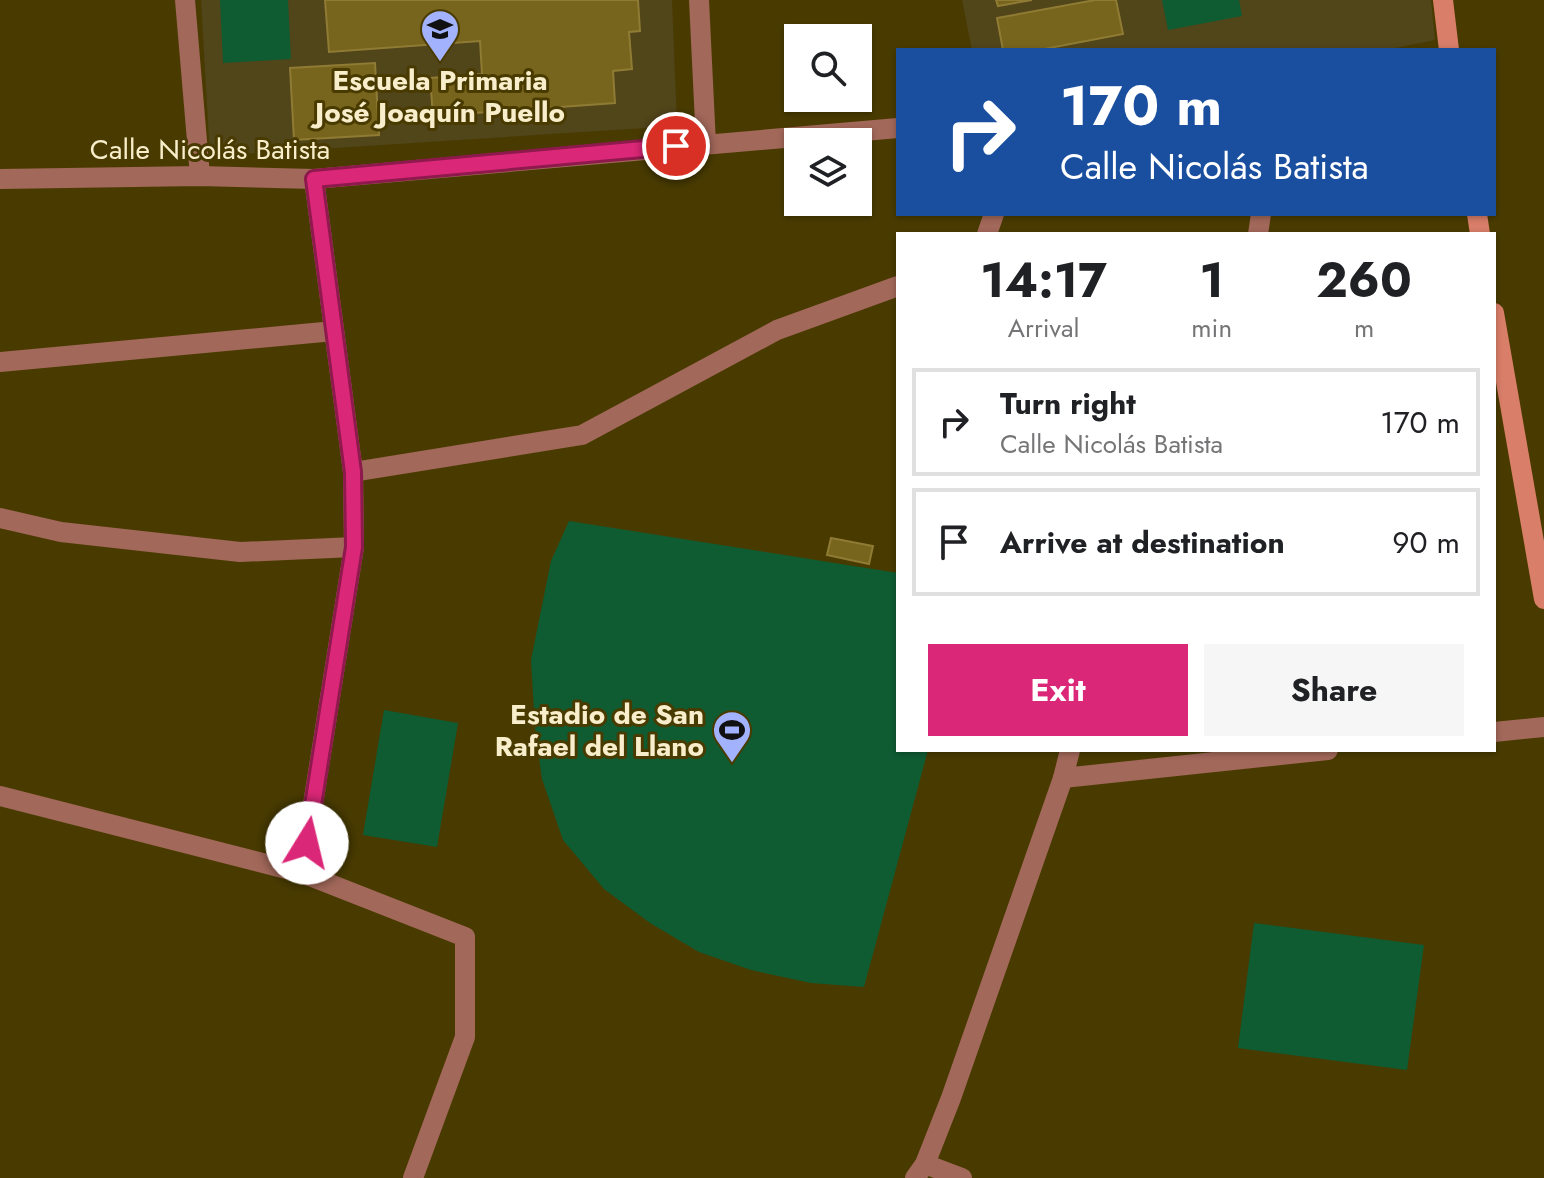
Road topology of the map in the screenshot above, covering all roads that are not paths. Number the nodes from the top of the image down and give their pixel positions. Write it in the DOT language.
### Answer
graph roads {
  1 [pos="185,0"];
  2 [pos="699,0"];
  3 [pos="1443,0"];
  4 [pos="1449,48"];
  5 [pos="896,128"];
  6 [pos="706,144"];
  7 [pos="200,176"];
  8 [pos="0,179"];
  9 [pos="314,179"];
  10 [pos="896,287"];
  11 [pos="1496,324"];
  12 [pos="334,331"];
  13 [pos="0,362"];
  14 [pos="353,472"];
  15 [pos="0,518"];
  16 [pos="354,547"];
  17 [pos="1544,599"];
  18 [pos="1544,727"];
  19 [pos="1496,732"];
  20 [pos="1070,752"];
  21 [pos="1309,752"];
  22 [pos="1063,778"];
  23 [pos="0,796"];
  24 [pos="302,873"];
  25 [pos="920,1171"];
  26 [pos="413,1178"];
  27 [pos="962,1178"];
  1 -- 7 [label="street"];
  2 -- 6 [label="street"];
  3 -- 4 [label="street"];
  5 -- 6 [label="street, Calle Nicolás Batista"];
  6 -- 9 [label="street, Calle Nicolás Batista"];
  7 -- 8 [label="street, Calle Nicolás Batista"];
  7 -- 9 [label="street, Calle Nicolás Batista"];
  9 -- 12 [label="street"];
  10 -- 14 [label="street"];
  11 -- 17 [label="street"];
  12 -- 13 [label="street"];
  12 -- 14 [label="street"];
  14 -- 16 [label="street"];
  15 -- 16 [label="street"];
  16 -- 24 [label="street"];
  18 -- 19 [label="street"];
  20 -- 22 [label="street"];
  21 -- 22 [label="street"];
  22 -- 25 [label="street"];
  23 -- 24 [label="street"];
  24 -- 26 [label="street"];
  25 -- 27 [label="street"];
}
